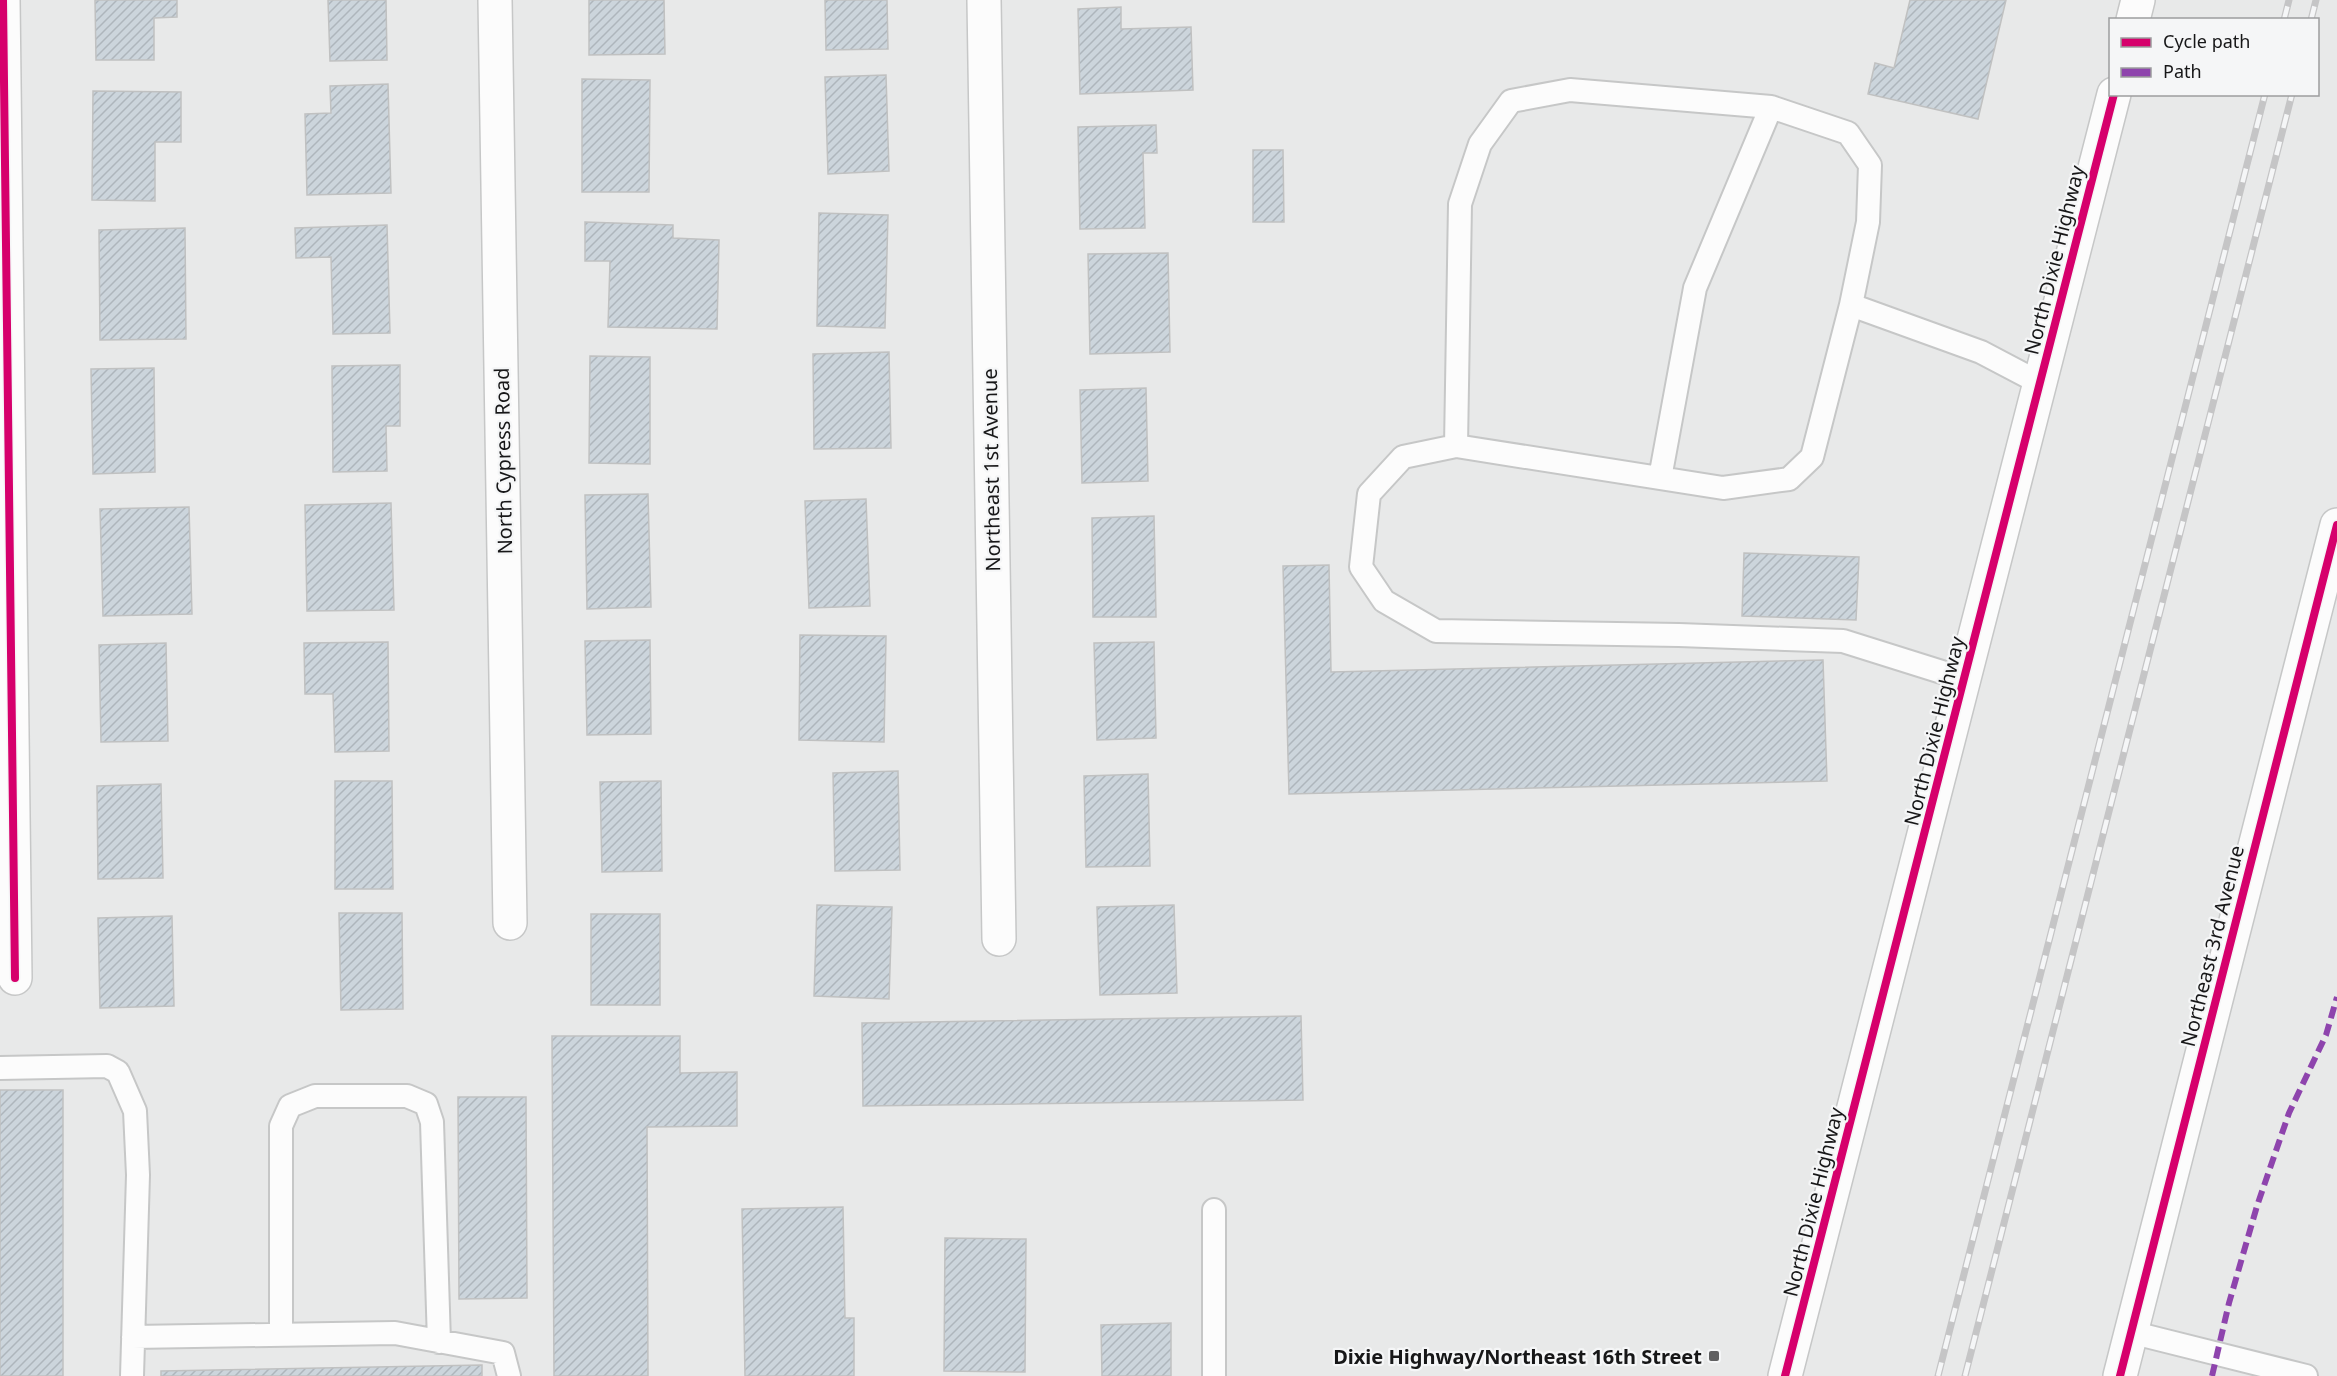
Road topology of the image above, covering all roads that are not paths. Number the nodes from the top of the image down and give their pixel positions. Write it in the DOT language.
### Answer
graph roads {
  1 [pos="3,0"];
  2 [pos="495,0"];
  3 [pos="984,0"];
  4 [pos="2138,0"];
  5 [pos="2134,18"];
  6 [pos="2113,96"];
  7 [pos="1771,106"];
  8 [pos="1851,305"];
  9 [pos="2040,383"];
  10 [pos="1456,446"];
  11 [pos="1660,478"];
  12 [pos="2337,525"];
  13 [pos="1964,679"];
  14 [pos="510,923"];
  15 [pos="999,939"];
  16 [pos="15,978"];
  17 [pos="0,1068"];
  18 [pos="1214,1210"];
  19 [pos="2130,1332"];
  20 [pos="282,1335"];
  21 [pos="133,1337"];
  22 [pos="439,1342"];
  23 [pos="132,1376"];
  24 [pos="509,1376"];
  25 [pos="1214,1376"];
  26 [pos="1785,1376"];
  27 [pos="2120,1376"];
  28 [pos="2306,1376"];
  1 -- 16 [label="street"];
  2 -- 14 [label="street, North Cypress Road"];
  3 -- 15 [label="street, Northeast 1st Avenue"];
  4 -- 5 [label="street"];
  6 -- 9 [label="street, North Dixie Highway"];
  7 -- 8 [label="lane"];
  7 -- 10 [label="lane"];
  7 -- 11 [label="lane"];
  8 -- 9 [label="lane"];
  8 -- 11 [label="lane"];
  9 -- 13 [label="street, North Dixie Highway"];
  10 -- 11 [label="lane"];
  10 -- 13 [label="lane"];
  12 -- 19 [label="street, Northeast 3rd Avenue"];
  13 -- 26 [label="street, North Dixie Highway"];
  17 -- 21 [label="lane"];
  18 -- 25 [label="lane"];
  19 -- 27 [label="street, Northeast 3rd Avenue"];
  19 -- 28 [label="lane"];
  20 -- 21 [label="lane"];
  20 -- 22 [label="lane"];
  20 -- 22 [label="lane"];
  21 -- 23 [label="lane"];
  22 -- 24 [label="lane"];
}
